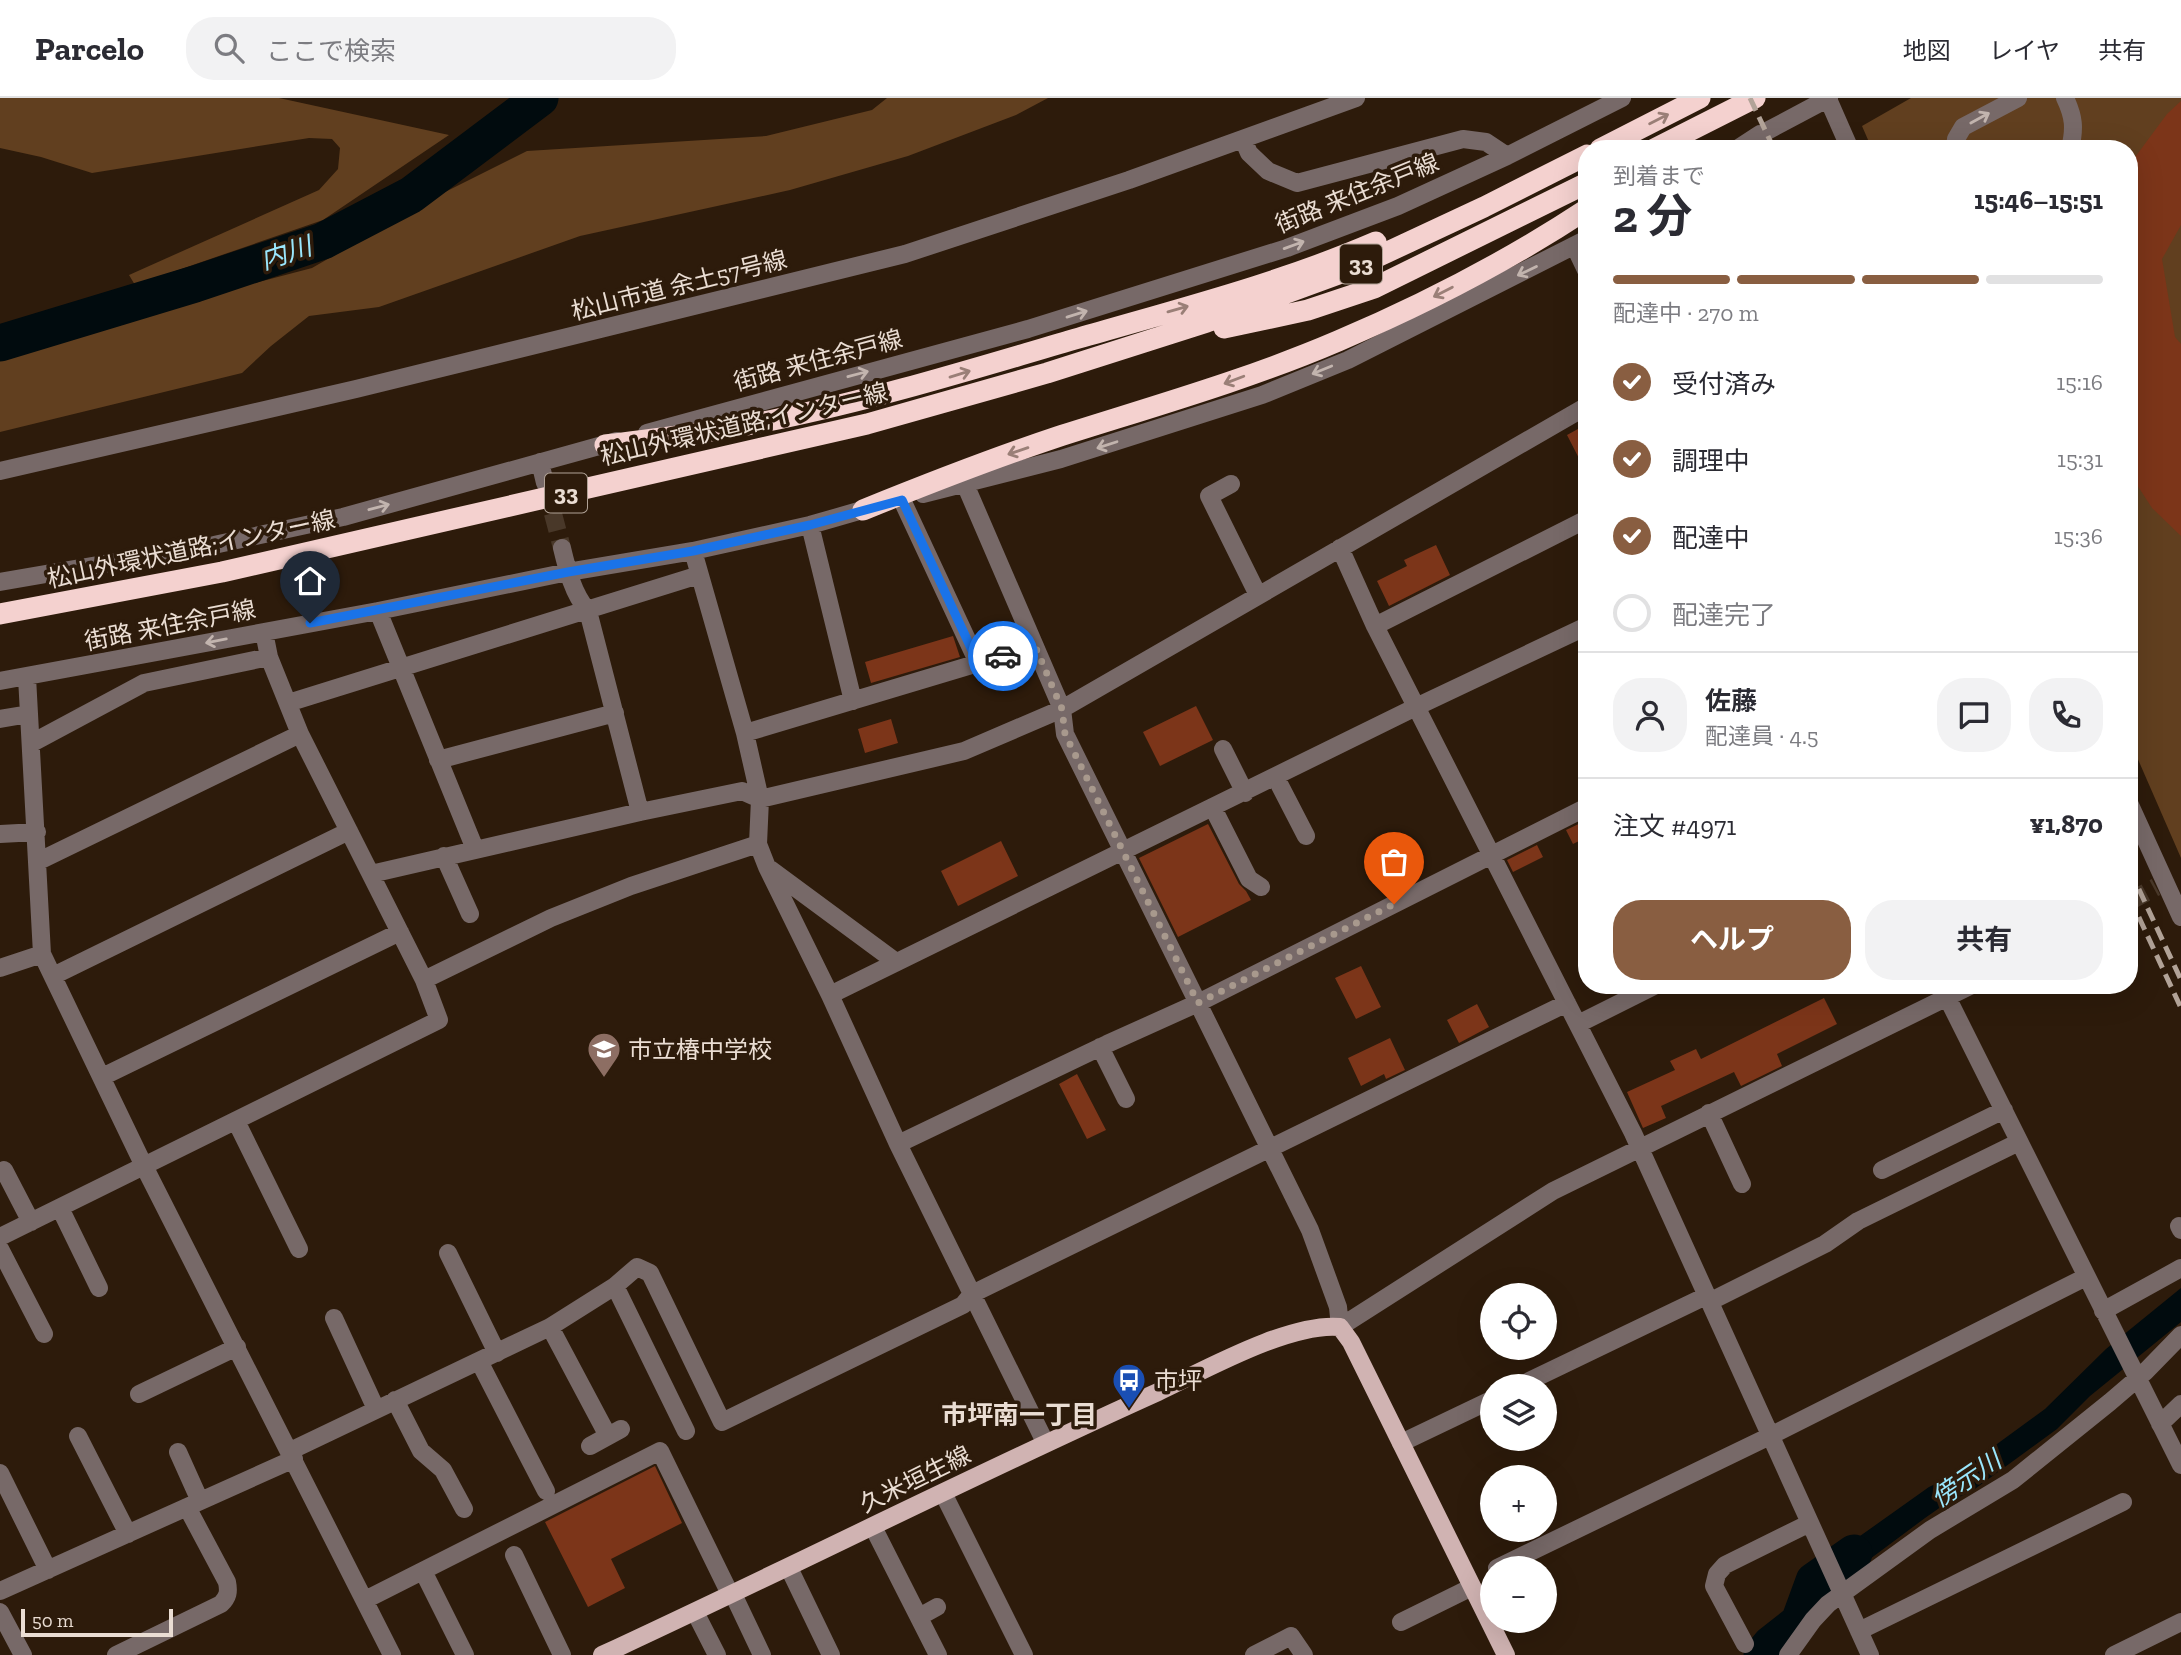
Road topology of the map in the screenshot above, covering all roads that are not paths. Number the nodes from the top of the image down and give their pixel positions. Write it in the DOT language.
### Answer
graph roads {
  1 [pos="1356,98"];
  2 [pos="1622,98"];
  3 [pos="1700,98"];
  4 [pos="1757,98"];
  5 [pos="1829,98"];
  6 [pos="2018,98"];
  7 [pos="2065,98"];
  8 [pos="1243,139"];
  9 [pos="1617,140"];
  10 [pos="1672,140"];
  11 [pos="1694,140"];
  12 [pos="1752,140"];
  13 [pos="1846,140"];
  14 [pos="1956,140"];
  15 [pos="2072,140"];
  16 [pos="1507,156"];
  17 [pos="1578,158"];
  18 [pos="1578,159"];
  19 [pos="1578,187"];
  20 [pos="1578,215"];
  21 [pos="1578,245"];
  22 [pos="1126,349"];
  23 [pos="1578,411"];
  24 [pos="605,444"];
  25 [pos="540,462"];
  26 [pos="0,471"];
  27 [pos="545,483"];
  28 [pos="965,484"];
  29 [pos="1231,484"];
  30 [pos="902,500"];
  31 [pos="863,510"];
  32 [pos="1578,524"];
  33 [pos="810,525"];
  34 [pos="562,548"];
  35 [pos="1340,548"];
  36 [pos="693,551"];
  37 [pos="568,572"];
  38 [pos="699,575"];
  39 [pos="0,582"];
  40 [pos="1258,595"];
  41 [pos="378,611"];
  42 [pos="587,611"];
  43 [pos="0,614"];
  44 [pos="1375,625"];
  45 [pos="1578,630"];
  46 [pos="264,632"];
  47 [pos="1035,646"];
  48 [pos="269,657"];
  49 [pos="978,663"];
  50 [pos="400,669"];
  51 [pos="27,677"];
  52 [pos="0,681"];
  53 [pos="853,701"];
  54 [pos="288,703"];
  55 [pos="1418,706"];
  56 [pos="1062,709"];
  57 [pos="615,713"];
  58 [pos="29,714"];
  59 [pos="0,719"];
  60 [pos="745,733"];
  61 [pos="300,734"];
  62 [pos="32,743"];
  63 [pos="1223,749"];
  64 [pos="438,760"];
  65 [pos="1276,778"];
  66 [pos="1245,793"];
  67 [pos="760,799"];
  68 [pos="1213,808"];
  69 [pos="1578,811"];
  70 [pos="640,812"];
  71 [pos="2138,826"];
  72 [pos="349,831"];
  73 [pos="37,832"];
  74 [pos="0,834"];
  75 [pos="1306,836"];
  76 [pos="758,844"];
  77 [pos="475,849"];
  78 [pos="1123,851"];
  79 [pos="1492,854"];
  80 [pos="444,856"];
  81 [pos="39,861"];
  82 [pos="767,867"];
  83 [pos="371,874"];
  84 [pos="1261,887"];
  85 [pos="470,914"];
  86 [pos="2181,917"];
  87 [pos="400,932"];
  88 [pos="42,954"];
  89 [pos="897,962"];
  90 [pos="0,968"];
  91 [pos="53,976"];
  92 [pos="425,980"];
  93 [pos="1638,994"];
  94 [pos="1940,994"];
  95 [pos="1945,994"];
  96 [pos="830,995"];
  97 [pos="1198,1003"];
  98 [pos="1567,1003"];
  99 [pos="1578,1024"];
  100 [pos="1100,1047"];
  101 [pos="102,1077"];
  102 [pos="1126,1099"];
  103 [pos="2004,1110"];
  104 [pos="1709,1113"];
  105 [pos="236,1121"];
  106 [pos="2020,1142"];
  107 [pos="898,1144"];
  108 [pos="1638,1148"];
  109 [pos="1270,1150"];
  110 [pos="144,1166"];
  111 [pos="4,1170"];
  112 [pos="1882,1170"];
  113 [pos="1742,1184"];
  114 [pos="60,1208"];
  115 [pos="31,1222"];
  116 [pos="0,1237"];
  117 [pos="0,1249"];
  118 [pos="299,1249"];
  119 [pos="449,1252"];
  120 [pos="2181,1268"];
  121 [pos="2086,1277"];
  122 [pos="615,1286"];
  123 [pos="99,1288"];
  124 [pos="972,1294"];
  125 [pos="1708,1299"];
  126 [pos="2103,1311"];
  127 [pos="334,1318"];
  128 [pos="550,1327"];
  129 [pos="1340,1327"];
  130 [pos="44,1334"];
  131 [pos="2181,1335"];
  132 [pos="237,1347"];
  133 [pos="497,1353"];
  134 [pos="480,1361"];
  135 [pos="1546,1374"];
  136 [pos="2136,1376"];
  137 [pos="139,1394"];
  138 [pos="395,1400"];
  139 [pos="2181,1404"];
  140 [pos="1480,1405"];
  141 [pos="376,1409"];
  142 [pos="2160,1424"];
  143 [pos="686,1431"];
  144 [pos="78,1436"];
  145 [pos="1770,1436"];
  146 [pos="1045,1443"];
  147 [pos="1401,1443"];
  148 [pos="590,1446"];
  149 [pos="178,1452"];
  150 [pos="292,1455"];
  151 [pos="2181,1465"];
  152 [pos="0,1473"];
  153 [pos="546,1491"];
  154 [pos="943,1493"];
  155 [pos="2123,1502"];
  156 [pos="194,1504"];
  157 [pos="464,1509"];
  158 [pos="1810,1522"];
  159 [pos="873,1527"];
  160 [pos="128,1534"];
  161 [pos="513,1555"];
  162 [pos="1522,1556"];
  163 [pos="789,1567"];
  164 [pos="48,1570"];
  165 [pos="423,1571"];
  166 [pos="1480,1578"];
  167 [pos="1470,1584"];
  168 [pos="0,1591"];
  169 [pos="1841,1591"];
  170 [pos="732,1595"];
  171 [pos="365,1601"];
  172 [pos="937,1607"];
  173 [pos="0,1612"];
  174 [pos="695,1612"];
  175 [pos="919,1617"];
  176 [pos="1401,1622"];
  177 [pos="2181,1622"];
  178 [pos="1859,1631"];
  179 [pos="1745,1644"];
  180 [pos="23,1655"];
  181 [pos="116,1655"];
  182 [pos="392,1655"];
  183 [pos="465,1655"];
  184 [pos="562,1655"];
  185 [pos="605,1655"];
  186 [pos="717,1655"];
  187 [pos="762,1655"];
  188 [pos="831,1655"];
  189 [pos="938,1655"];
  190 [pos="1024,1655"];
  191 [pos="1254,1655"];
  192 [pos="1304,1655"];
  193 [pos="1505,1655"];
  194 [pos="1788,1655"];
  195 [pos="1870,1655"];
  196 [pos="2114,1655"];
  1 -- 8 [label="street, 松山市道 余土57号線"];
  2 -- 16 [label="street, 街路 来住余戸線"];
  9 -- 3 [label="highway, one-way"];
  4 -- 10 [label="highway"];
  4 -- 11 [label="highway"];
  5 -- 12 [label="street"];
  5 -- 13 [label="street"];
  14 -- 6 [label="street, one-way"];
  7 -- 15 [label="street"];
  8 -- 16 [label="street"];
  8 -- 26 [label="street, 松山市道 余土57号線"];
  24 -- 16 [label="street, 街路 来住余戸線, one-way"];
  24 -- 17 [label="highway, one-way"];
  18 -- 22 [label="highway, 松山外環状道路;インター線 / 33"];
  19 -- 22 [label="highway, 松山外環状道路;インター線 / 33"];
  20 -- 31 [label="highway, one-way"];
  21 -- 28 [label="street, 街路 来住余戸線, one-way"];
  22 -- 43 [label="highway, 松山外環状道路;インター線 / 33"];
  23 -- 35 [label="street"];
  24 -- 25 [label="street, 街路 来住余戸線"];
  25 -- 27 [label="street"];
  39 -- 25 [label="street, 街路 来住余戸線, one-way"];
  28 -- 30 [label="street, 街路 来住余戸線"];
  28 -- 47 [label="street"];
  29 -- 40 [label="street"];
  30 -- 31 [label="street, 街路 来住余戸線"];
  30 -- 49 [label="street"];
  31 -- 33 [label="street, 街路 来住余戸線"];
  32 -- 44 [label="street"];
  33 -- 36 [label="street, 街路 来住余戸線"];
  33 -- 53 [label="street"];
  34 -- 37 [label="street"];
  35 -- 40 [label="street"];
  35 -- 44 [label="street"];
  36 -- 37 [label="street, 街路 来住余戸線"];
  36 -- 38 [label="street"];
  37 -- 41 [label="street, 街路 来住余戸線"];
  37 -- 42 [label="street"];
  38 -- 42 [label="street"];
  38 -- 60 [label="street"];
  40 -- 56 [label="street"];
  41 -- 46 [label="street, 街路 来住余戸線"];
  41 -- 50 [label="street"];
  42 -- 50 [label="street"];
  42 -- 57 [label="street"];
  44 -- 55 [label="street"];
  45 -- 55 [label="street"];
  46 -- 48 [label="street"];
  46 -- 51 [label="street, 街路 来住余戸線, one-way"];
  47 -- 49 [label="street"];
  47 -- 56 [label="street"];
  48 -- 54 [label="street"];
  48 -- 62 [label="street"];
  49 -- 53 [label="street"];
  50 -- 54 [label="street"];
  50 -- 64 [label="street"];
  51 -- 52 [label="street, 街路 来住余戸線"];
  51 -- 58 [label="street"];
  53 -- 60 [label="street"];
  54 -- 61 [label="street"];
  55 -- 65 [label="street"];
  55 -- 79 [label="street"];
  56 -- 67 [label="street"];
  56 -- 78 [label="street"];
  57 -- 64 [label="street"];
  57 -- 70 [label="street"];
  58 -- 59 [label="street"];
  58 -- 62 [label="street"];
  60 -- 67 [label="street"];
  61 -- 72 [label="street"];
  61 -- 81 [label="street"];
  62 -- 73 [label="street"];
  63 -- 66 [label="street"];
  64 -- 77 [label="street"];
  65 -- 66 [label="street"];
  65 -- 75 [label="street"];
  66 -- 68 [label="street"];
  67 -- 70 [label="street"];
  67 -- 76 [label="street"];
  68 -- 78 [label="street"];
  68 -- 84 [label="street"];
  69 -- 79 [label="street"];
  70 -- 77 [label="street"];
  71 -- 86 [label="street"];
  72 -- 83 [label="street"];
  72 -- 91 [label="street"];
  73 -- 74 [label="street"];
  73 -- 81 [label="street"];
  76 -- 82 [label="street"];
  76 -- 92 [label="street"];
  77 -- 80 [label="street"];
  78 -- 89 [label="street"];
  78 -- 97 [label="street"];
  79 -- 97 [label="street"];
  79 -- 98 [label="street"];
  80 -- 83 [label="street"];
  80 -- 85 [label="street"];
  81 -- 88 [label="street"];
  82 -- 89 [label="street"];
  82 -- 96 [label="street"];
  83 -- 87 [label="street"];
  87 -- 92 [label="street"];
  87 -- 101 [label="street"];
  88 -- 90 [label="street"];
  88 -- 91 [label="street"];
  89 -- 96 [label="street"];
  91 -- 101 [label="street"];
  92 -- 105 [label="street"];
  93 -- 99 [label="street"];
  94 -- 104 [label="street"];
  95 -- 103 [label="street"];
  96 -- 107 [label="street"];
  97 -- 100 [label="street"];
  97 -- 109 [label="street"];
  98 -- 99 [label="street"];
  98 -- 109 [label="street"];
  99 -- 108 [label="street"];
  100 -- 102 [label="street"];
  100 -- 107 [label="street"];
  101 -- 110 [label="street"];
  103 -- 106 [label="street"];
  103 -- 112 [label="street"];
  104 -- 108 [label="street"];
  104 -- 113 [label="street"];
  105 -- 110 [label="street"];
  105 -- 118 [label="street"];
  106 -- 121 [label="street"];
  106 -- 125 [label="street"];
  107 -- 124 [label="street"];
  108 -- 125 [label="street"];
  108 -- 129 [label="street"];
  109 -- 124 [label="street"];
  109 -- 129 [label="street"];
  110 -- 114 [label="street"];
  110 -- 132 [label="street"];
  111 -- 115 [label="street"];
  114 -- 115 [label="street"];
  114 -- 123 [label="street"];
  115 -- 116 [label="street"];
  117 -- 130 [label="street"];
  119 -- 133 [label="street"];
  120 -- 126 [label="street"];
  121 -- 126 [label="street"];
  121 -- 145 [label="street"];
  122 -- 124 [label="street"];
  122 -- 128 [label="street"];
  122 -- 143 [label="street"];
  124 -- 146 [label="street"];
  125 -- 135 [label="street"];
  125 -- 145 [label="street"];
  126 -- 136 [label="street"];
  127 -- 141 [label="street"];
  128 -- 133 [label="street"];
  128 -- 148 [label="street"];
  129 -- 146 [label="main road, 久米垣生線"];
  129 -- 147 [label="main road"];
  131 -- 136 [label="street"];
  132 -- 137 [label="street"];
  132 -- 150 [label="street"];
  133 -- 134 [label="street"];
  134 -- 138 [label="street"];
  134 -- 153 [label="street"];
  136 -- 142 [label="street"];
  136 -- 169 [label="street"];
  138 -- 141 [label="street"];
  138 -- 157 [label="street"];
  139 -- 142 [label="street"];
  140 -- 147 [label="street"];
  141 -- 150 [label="street"];
  142 -- 151 [label="street"];
  144 -- 160 [label="street"];
  145 -- 158 [label="street"];
  145 -- 162 [label="street"];
  146 -- 154 [label="main road, 久米垣生線"];
  147 -- 167 [label="main road"];
  149 -- 156 [label="street"];
  150 -- 156 [label="street"];
  150 -- 171 [label="street"];
  152 -- 164 [label="street"];
  154 -- 159 [label="main road, 久米垣生線"];
  154 -- 190 [label="street"];
  155 -- 178 [label="street"];
  156 -- 160 [label="street"];
  156 -- 181 [label="street"];
  158 -- 169 [label="street"];
  158 -- 179 [label="street"];
  159 -- 163 [label="main road, 久米垣生線"];
  159 -- 175 [label="street"];
  160 -- 164 [label="street"];
  161 -- 184 [label="street"];
  163 -- 170 [label="main road, 久米垣生線"];
  163 -- 188 [label="street"];
  164 -- 168 [label="street"];
  165 -- 170 [label="street"];
  165 -- 171 [label="street"];
  165 -- 183 [label="street"];
  166 -- 167 [label="street"];
  167 -- 176 [label="street"];
  167 -- 193 [label="main road"];
  169 -- 178 [label="street"];
  169 -- 194 [label="street"];
  170 -- 174 [label="main road, 久米垣生線"];
  170 -- 187 [label="street"];
  171 -- 182 [label="street"];
  172 -- 175 [label="street"];
  173 -- 180 [label="street"];
  174 -- 185 [label="main road, 久米垣生線"];
  174 -- 186 [label="street"];
  175 -- 189 [label="street"];
  177 -- 196 [label="street"];
  178 -- 195 [label="street"];
  191 -- 192 [label="street"];
}
